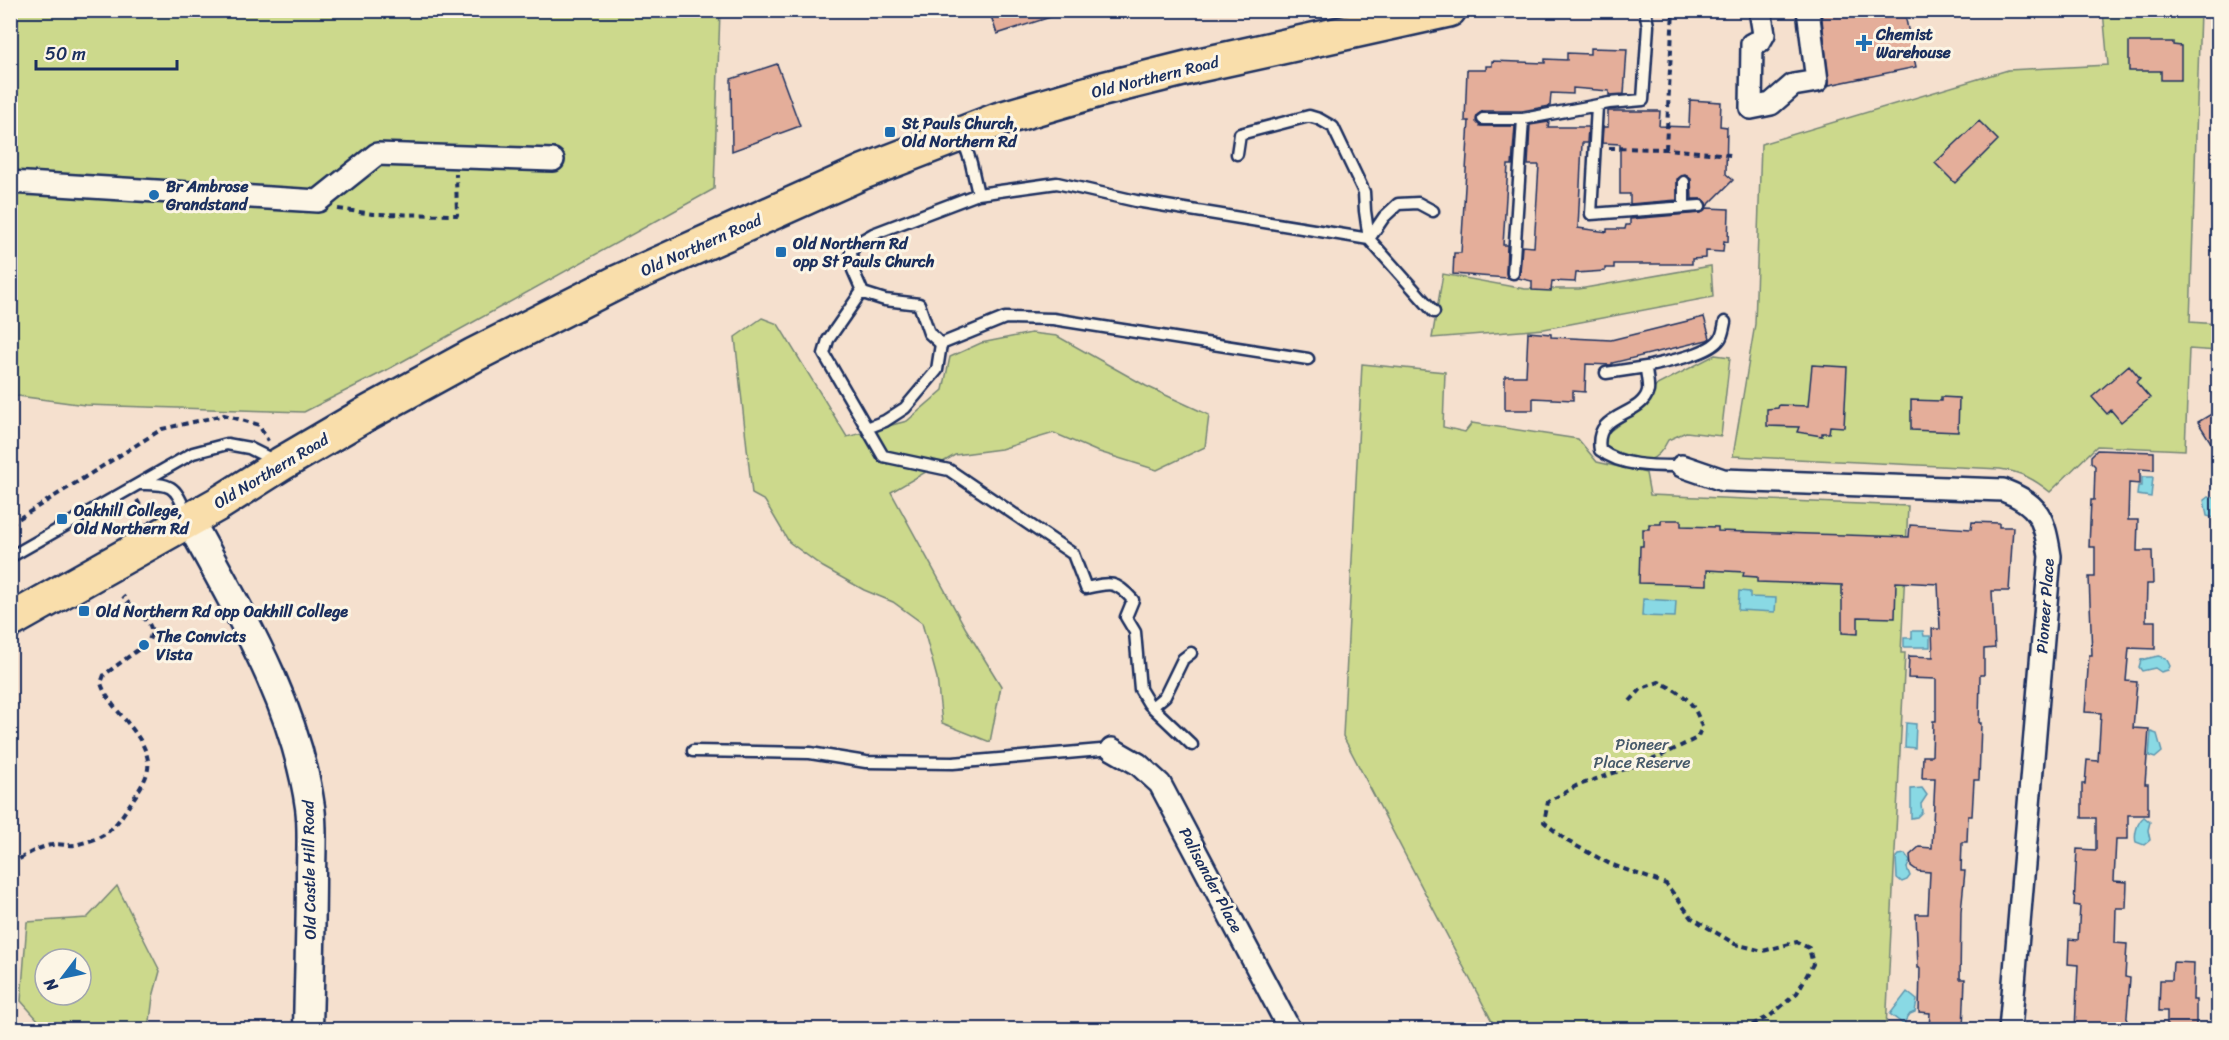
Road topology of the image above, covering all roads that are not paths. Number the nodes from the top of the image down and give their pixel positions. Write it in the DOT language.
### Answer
graph roads {
  1 [pos="1449,10"];
  2 [pos="1645,10"];
  3 [pos="1760,10"];
  4 [pos="1808,10"];
  5 [pos="1597,106"];
  6 [pos="1483,118"];
  7 [pos="1523,119"];
  8 [pos="961,133"];
  9 [pos="1237,154"];
  10 [pos="553,160"];
  11 [pos="10,182"];
  12 [pos="1684,182"];
  13 [pos="978,194"];
  14 [pos="1700,206"];
  15 [pos="1684,207"];
  16 [pos="1433,211"];
  17 [pos="1369,239"];
  18 [pos="1513,273"];
  19 [pos="862,291"];
  20 [pos="1434,312"];
  21 [pos="1725,322"];
  22 [pos="941,344"];
  23 [pos="1308,359"];
  24 [pos="1646,367"];
  25 [pos="1606,373"];
  26 [pos="867,428"];
  27 [pos="275,453"];
  28 [pos="1682,466"];
  29 [pos="136,484"];
  30 [pos="189,520"];
  31 [pos="10,557"];
  32 [pos="10,621"];
  33 [pos="1191,653"];
  34 [pos="1152,706"];
  35 [pos="1192,745"];
  36 [pos="1112,749"];
  37 [pos="693,752"];
  38 [pos="308,1029"];
  39 [pos="1290,1029"];
  40 [pos="2010,1029"];
  1 -- 8 [label="main road, Old Northern Road"];
  2 -- 5 [label="lane"];
  3 -- 4 [label="street"];
  5 -- 7 [label="lane"];
  5 -- 15 [label="lane"];
  6 -- 7 [label="lane"];
  7 -- 18 [label="lane"];
  8 -- 13 [label="lane"];
  8 -- 27 [label="main road, Old Northern Road"];
  9 -- 17 [label="lane"];
  10 -- 11 [label="street"];
  12 -- 15 [label="lane"];
  13 -- 17 [label="lane"];
  13 -- 19 [label="lane"];
  14 -- 15 [label="lane"];
  16 -- 17 [label="lane"];
  17 -- 20 [label="lane"];
  19 -- 22 [label="lane"];
  19 -- 26 [label="lane"];
  21 -- 24 [label="lane"];
  22 -- 23 [label="lane"];
  22 -- 26 [label="lane"];
  24 -- 25 [label="lane"];
  24 -- 28 [label="lane"];
  26 -- 34 [label="lane"];
  27 -- 29 [label="lane"];
  27 -- 30 [label="main road, Old Northern Road"];
  28 -- 40 [label="street, Pioneer Place"];
  29 -- 30 [label="lane"];
  29 -- 31 [label="lane"];
  30 -- 32 [label="main road, Old Northern Road"];
  30 -- 38 [label="street, Old Castle Hill Road"];
  33 -- 34 [label="lane"];
  34 -- 35 [label="lane"];
  36 -- 37 [label="lane"];
  36 -- 39 [label="street, Palisander Place"];
}
